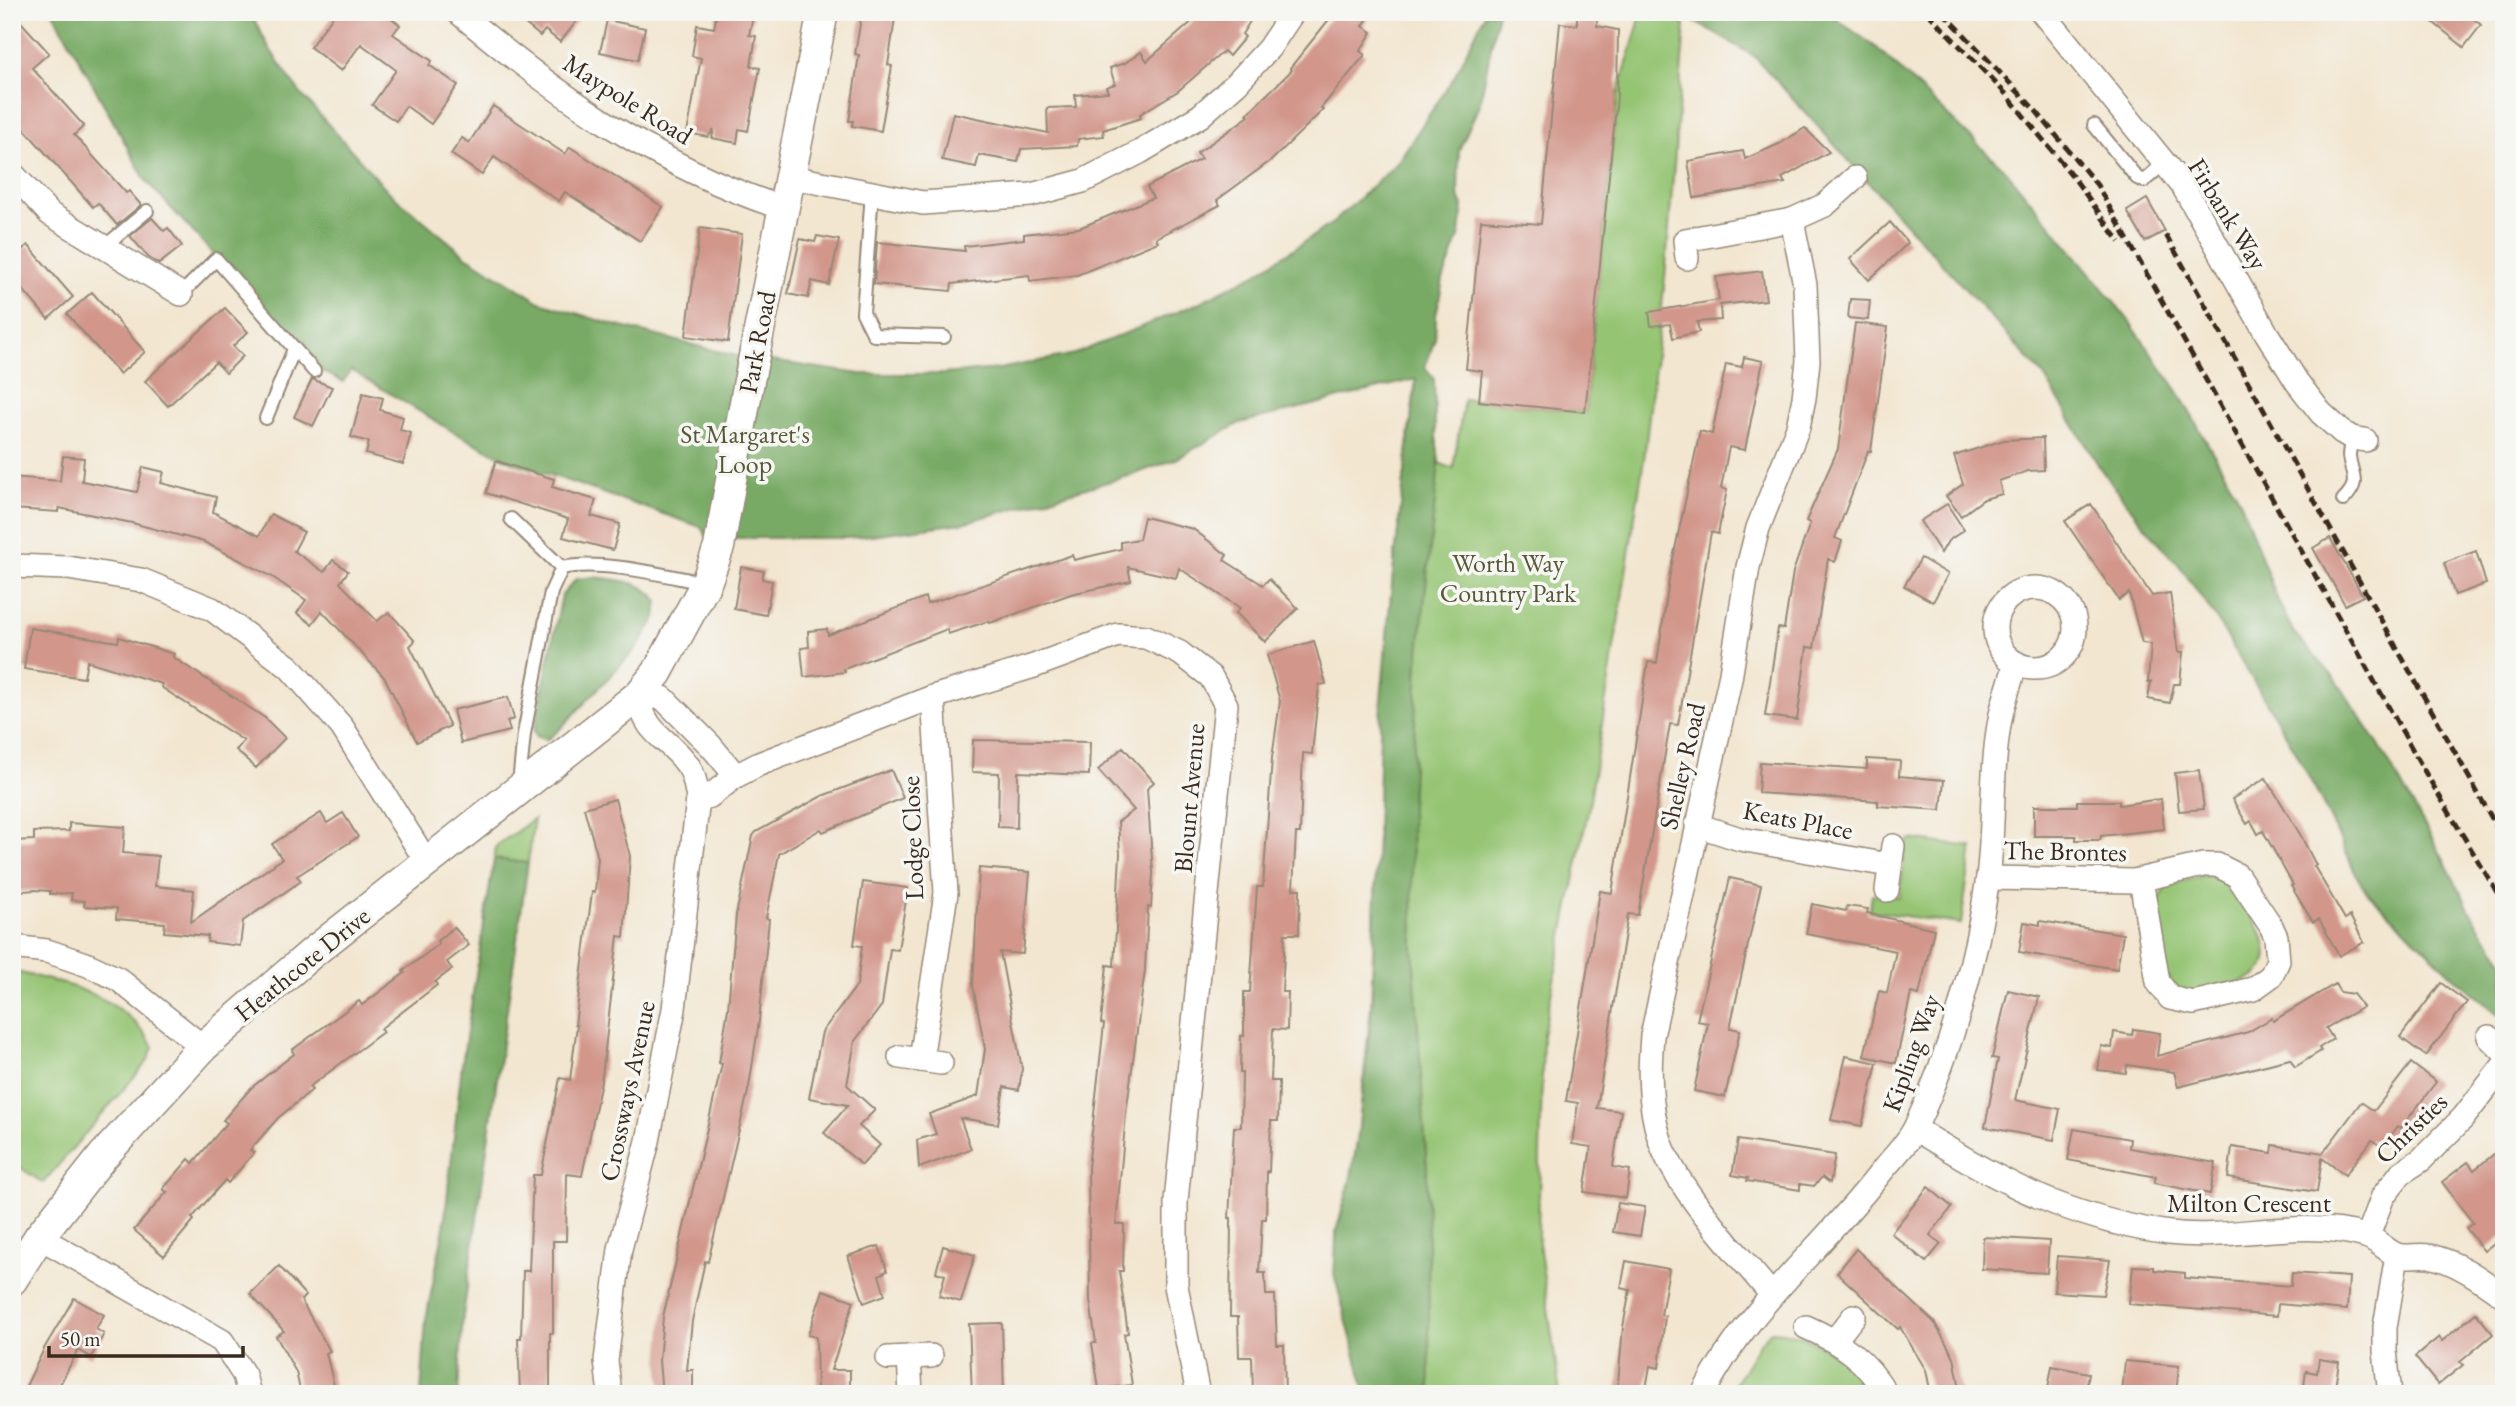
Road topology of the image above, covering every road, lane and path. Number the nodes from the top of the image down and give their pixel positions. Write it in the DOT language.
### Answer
graph roads {
  1 [pos="823,12"];
  2 [pos="1293,12"];
  3 [pos="2042,12"];
  4 [pos="471,16"];
  5 [pos="2094,125"];
  6 [pos="2164,163"];
  7 [pos="12,173"];
  8 [pos="791,177"];
  9 [pos="1855,178"];
  10 [pos="872,192"];
  11 [pos="783,208"];
  12 [pos="147,211"];
  13 [pos="1792,220"];
  14 [pos="103,248"];
  15 [pos="1688,258"];
  16 [pos="181,294"];
  17 [pos="944,337"];
  18 [pos="294,349"];
  19 [pos="314,371"];
  20 [pos="266,418"];
  21 [pos="2359,439"];
  22 [pos="2343,499"];
  23 [pos="511,519"];
  24 [pos="12,566"];
  25 [pos="562,568"];
  26 [pos="706,583"];
  27 [pos="2016,663"];
  28 [pos="639,695"];
  29 [pos="933,697"];
  30 [pos="736,776"];
  31 [pos="518,792"];
  32 [pos="698,799"];
  33 [pos="1697,825"];
  34 [pos="428,864"];
  35 [pos="1988,878"];
  36 [pos="2141,880"];
  37 [pos="1886,890"];
  38 [pos="12,947"];
  39 [pos="203,1047"];
  40 [pos="921,1060"];
  41 [pos="2504,1065"];
  42 [pos="1915,1129"];
  43 [pos="2368,1236"];
  44 [pos="39,1237"];
  45 [pos="2397,1255"];
  46 [pos="12,1280"];
  47 [pos="1771,1294"];
  48 [pos="2504,1296"];
  49 [pos="1854,1316"];
  50 [pos="1806,1327"];
  51 [pos="1835,1340"];
  52 [pos="909,1357"];
  53 [pos="249,1394"];
  54 [pos="610,1394"];
  55 [pos="911,1394"];
  56 [pos="1198,1394"];
  57 [pos="1703,1394"];
  58 [pos="1885,1394"];
  59 [pos="2390,1394"];
  1 -- 8 [label="street, Park Road"];
  2 -- 10 [label="street"];
  3 -- 6 [label="street, Firbank Way"];
  4 -- 11 [label="street, Maypole Road"];
  5 -- 6 [label="lane"];
  6 -- 21 [label="street, Firbank Way"];
  7 -- 14 [label="street"];
  8 -- 10 [label="street"];
  8 -- 11 [label="street, Park Road"];
  9 -- 13 [label="street"];
  10 -- 17 [label="lane"];
  11 -- 26 [label="street, Park Road"];
  12 -- 14 [label="lane"];
  13 -- 15 [label="street"];
  13 -- 33 [label="street, Shelley Road"];
  14 -- 16 [label="street"];
  16 -- 18 [label="lane"];
  18 -- 19 [label="lane"];
  18 -- 20 [label="lane"];
  21 -- 22 [label="lane"];
  23 -- 25 [label="lane"];
  24 -- 34 [label="street"];
  25 -- 26 [label="lane"];
  25 -- 31 [label="lane"];
  26 -- 28 [label="street, Park Road"];
  27 -- 35 [label="street, Kipling Way"];
  28 -- 30 [label="street"];
  28 -- 31 [label="street, Heathcote Drive"];
  28 -- 32 [label="street"];
  29 -- 30 [label="street, Blount Avenue"];
  29 -- 40 [label="street, Lodge Close"];
  29 -- 56 [label="street, Blount Avenue"];
  30 -- 32 [label="street, Blount Avenue"];
  31 -- 34 [label="street, Heathcote Drive"];
  32 -- 54 [label="street, Crossways Avenue"];
  33 -- 37 [label="street, Keats Place"];
  33 -- 47 [label="street, Shelley Road"];
  34 -- 39 [label="street, Heathcote Drive"];
  35 -- 36 [label="street, The Brontes"];
  35 -- 42 [label="street, Kipling Way"];
  36 -- 36 [label="street, The Brontes"];
  38 -- 39 [label="street"];
  39 -- 44 [label="street, Heathcote Drive"];
  41 -- 43 [label="street, Christies"];
  42 -- 43 [label="street, Milton Crescent"];
  42 -- 47 [label="street, Kipling Way"];
  43 -- 45 [label="street, Milton Crescent"];
  44 -- 46 [label="street, Heathcote Drive"];
  44 -- 53 [label="street"];
  45 -- 48 [label="street, Milton Crescent"];
  45 -- 59 [label="street"];
  47 -- 57 [label="street, Kipling Way"];
  49 -- 51 [label="street"];
  50 -- 51 [label="street"];
  51 -- 58 [label="street"];
  52 -- 55 [label="street"];
}
